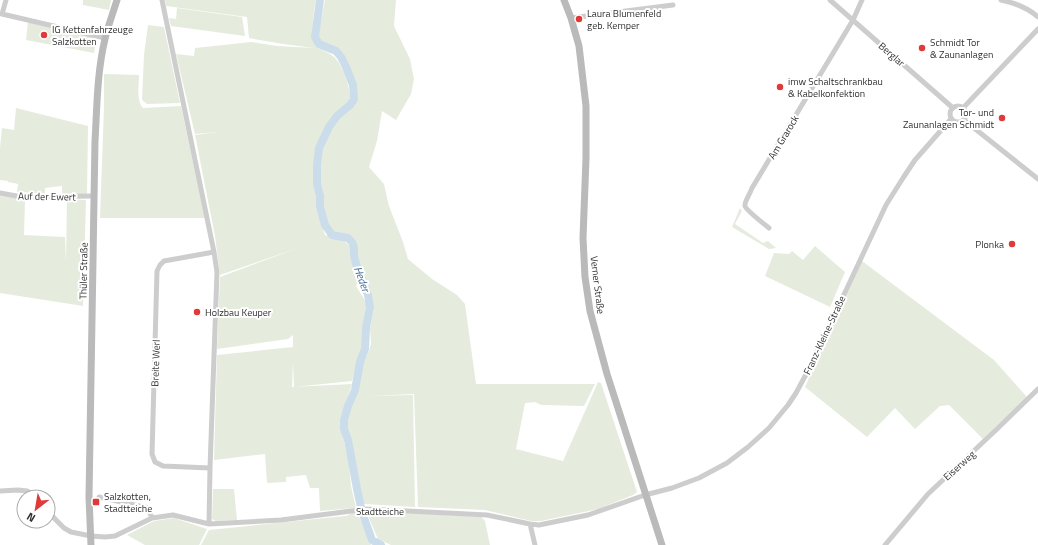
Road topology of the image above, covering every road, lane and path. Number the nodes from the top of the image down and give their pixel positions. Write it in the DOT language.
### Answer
graph roads {
  1 [pos="6,0"];
  2 [pos="117,0"];
  3 [pos="162,0"];
  4 [pos="564,0"];
  5 [pos="830,0"];
  6 [pos="862,0"];
  7 [pos="1001,0"];
  8 [pos="672,5"];
  9 [pos="1038,17"];
  10 [pos="571,18"];
  11 [pos="853,20"];
  12 [pos="1038,29"];
  13 [pos="105,38"];
  14 [pos="953,108"];
  15 [pos="963,108"];
  16 [pos="951,119"];
  17 [pos="964,120"];
  18 [pos="1038,179"];
  19 [pos="0,193"];
  20 [pos="94,196"];
  21 [pos="769,228"];
  22 [pos="214,252"];
  23 [pos="1038,389"];
  24 [pos="210,468"];
  25 [pos="16,490"];
  26 [pos="0,491"];
  27 [pos="646,495"];
  28 [pos="99,497"];
  29 [pos="152,518"];
  30 [pos="56,520"];
  31 [pos="209,524"];
  32 [pos="530,524"];
  33 [pos="91,536"];
  34 [pos="91,545"];
  35 [pos="535,545"];
  36 [pos="662,545"];
  37 [pos="885,545"];
  1 -- 13 [label="street"];
  2 -- 13 [label="main road, Thüler Straße"];
  3 -- 22 [label="street"];
  4 -- 10 [label="main road, Verner Straße"];
  5 -- 11 [label="street, Berglar"];
  6 -- 11 [label="street"];
  7 -- 9 [label="street"];
  8 -- 10 [label="street"];
  10 -- 27 [label="main road, Verner Straße"];
  11 -- 14 [label="street, Berglar"];
  11 -- 21 [label="street, Am Grarock"];
  12 -- 15 [label="street"];
  13 -- 20 [label="main road, Thüler Straße"];
  14 -- 15 [label="street"];
  14 -- 16 [label="street"];
  15 -- 17 [label="street"];
  16 -- 17 [label="street"];
  16 -- 27 [label="street, Franz-Kleine-Straße"];
  17 -- 18 [label="street"];
  19 -- 20 [label="street, Auf der Ewert"];
  20 -- 33 [label="main road, Thüler Straße"];
  22 -- 24 [label="street"];
  22 -- 24 [label="street, Breite Werl"];
  23 -- 37 [label="street, Eiserweg"];
  24 -- 31 [label="street"];
  25 -- 26 [label="street"];
  27 -- 32 [label="street, Stadtteiche"];
  27 -- 36 [label="main road, Verner Straße"];
  28 -- 29 [label="street"];
  29 -- 31 [label="street, Stadtteiche"];
  29 -- 33 [label="street, Stadtteiche"];
  30 -- 33 [label="street, Stadtteiche"];
  31 -- 32 [label="street, Stadtteiche"];
  32 -- 35 [label="street"];
  33 -- 34 [label="main road, Thüler Straße"];
}
